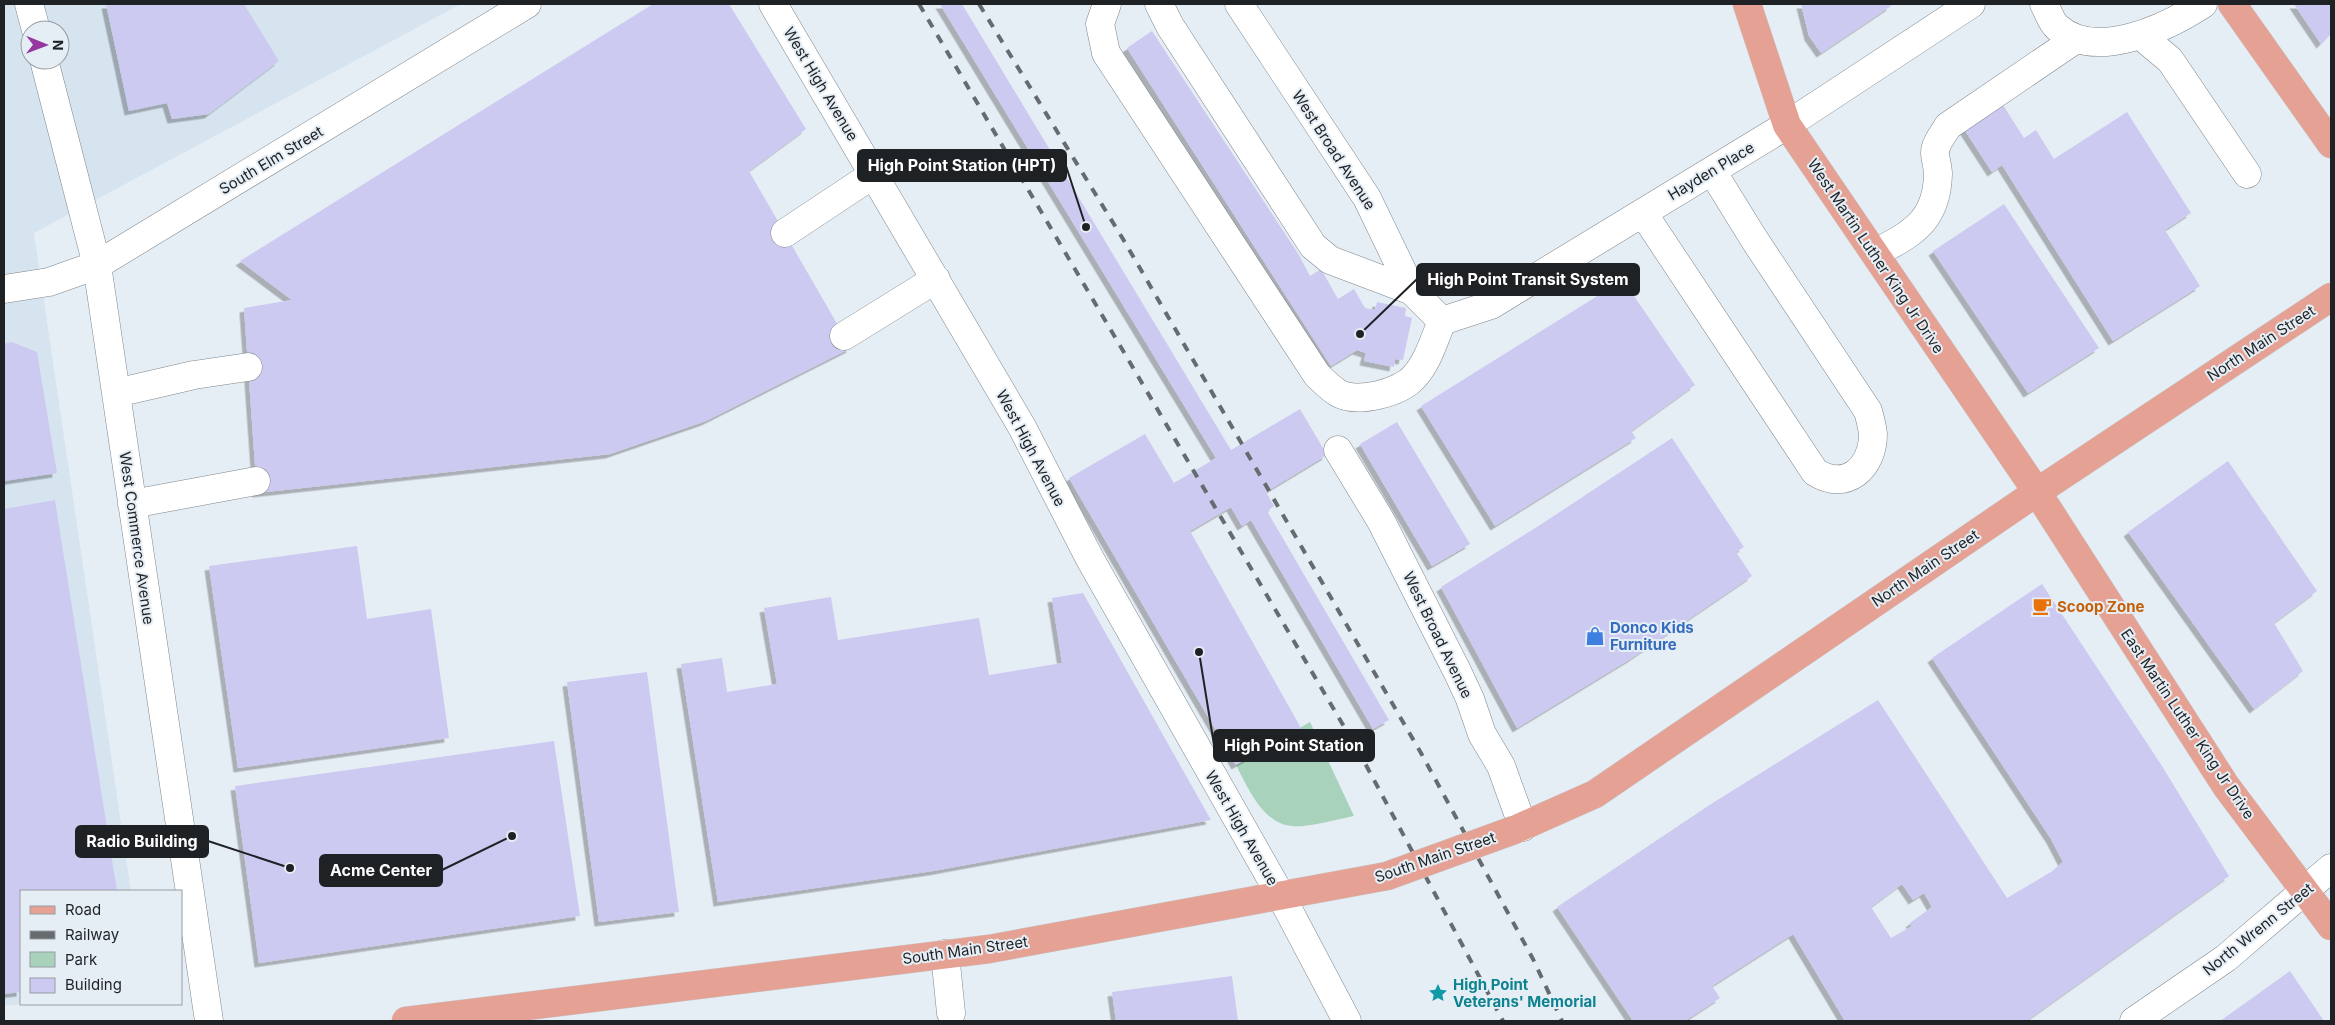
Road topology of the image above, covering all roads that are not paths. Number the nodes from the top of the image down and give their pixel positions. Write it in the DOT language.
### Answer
graph roads {
  1 [pos="29,4"];
  2 [pos="527,4"];
  3 [pos="773,4"];
  4 [pos="1107,4"];
  5 [pos="1160,4"];
  6 [pos="1239,4"];
  7 [pos="1747,4"];
  8 [pos="1971,4"];
  9 [pos="2044,4"];
  10 [pos="2203,4"];
  11 [pos="2232,4"];
  12 [pos="33,20"];
  13 [pos="2140,35"];
  14 [pos="2076,39"];
  15 [pos="47,70"];
  16 [pos="1787,125"];
  17 [pos="2331,144"];
  18 [pos="1712,171"];
  19 [pos="874,174"];
  20 [pos="2246,174"];
  21 [pos="1643,212"];
  22 [pos="785,233"];
  23 [pos="1874,253"];
  24 [pos="97,266"];
  25 [pos="936,279"];
  26 [pos="4,289"];
  27 [pos="1412,291"];
  28 [pos="2331,297"];
  29 [pos="1442,321"];
  30 [pos="844,336"];
  31 [pos="248,367"];
  32 [pos="116,393"];
  33 [pos="1338,450"];
  34 [pos="256,481"];
  35 [pos="2037,492"];
  36 [pos="132,504"];
  37 [pos="1518,828"];
  38 [pos="2331,868"];
  39 [pos="2306,891"];
  40 [pos="1281,896"];
  41 [pos="2331,926"];
  42 [pos="945,954"];
  43 [pos="951,1013"];
  44 [pos="209,1021"];
  45 [pos="406,1021"];
  46 [pos="1348,1021"];
  47 [pos="2134,1021"];
  1 -- 12 [label="street"];
  2 -- 24 [label="street, South Elm Street"];
  3 -- 19 [label="street, West High Avenue"];
  4 -- 29 [label="street"];
  5 -- 27 [label="street"];
  6 -- 27 [label="street, West Broad Avenue"];
  7 -- 16 [label="main road, West Martin Luther King Jr Drive"];
  8 -- 16 [label="street, Hayden Place"];
  9 -- 14 [label="street"];
  10 -- 13 [label="street"];
  11 -- 17 [label="main road"];
  13 -- 14 [label="street"];
  13 -- 20 [label="street"];
  14 -- 23 [label="street"];
  15 -- 24 [label="street, West Commerce Avenue"];
  16 -- 18 [label="street, Hayden Place"];
  16 -- 23 [label="main road, West Martin Luther King Jr Drive"];
  18 -- 21 [label="street, Hayden Place"];
  18 -- 21 [label="street"];
  19 -- 22 [label="street"];
  19 -- 25 [label="street, West High Avenue"];
  21 -- 29 [label="street, Hayden Place"];
  23 -- 35 [label="main road, West Martin Luther King Jr Drive"];
  24 -- 26 [label="street, South Elm Street"];
  24 -- 32 [label="street, West Commerce Avenue"];
  25 -- 30 [label="street"];
  25 -- 40 [label="street, West High Avenue"];
  27 -- 29 [label="street, West Broad Avenue"];
  28 -- 35 [label="main road, North Main Street"];
  31 -- 32 [label="street"];
  32 -- 36 [label="street, West Commerce Avenue"];
  33 -- 37 [label="street, West Broad Avenue"];
  34 -- 36 [label="street"];
  35 -- 37 [label="main road, North Main Street"];
  35 -- 39 [label="main road, East Martin Luther King Jr Drive"];
  36 -- 44 [label="street, West Commerce Avenue"];
  37 -- 40 [label="main road, South Main Street, bridge"];
  38 -- 39 [label="street, North Wrenn Street"];
  39 -- 41 [label="main road, East Martin Luther King Jr Drive"];
  39 -- 47 [label="street, North Wrenn Street"];
  40 -- 42 [label="main road, South Main Street"];
  40 -- 46 [label="street, West High Avenue"];
  42 -- 43 [label="street"];
  42 -- 45 [label="main road, South Main Street"];
}
